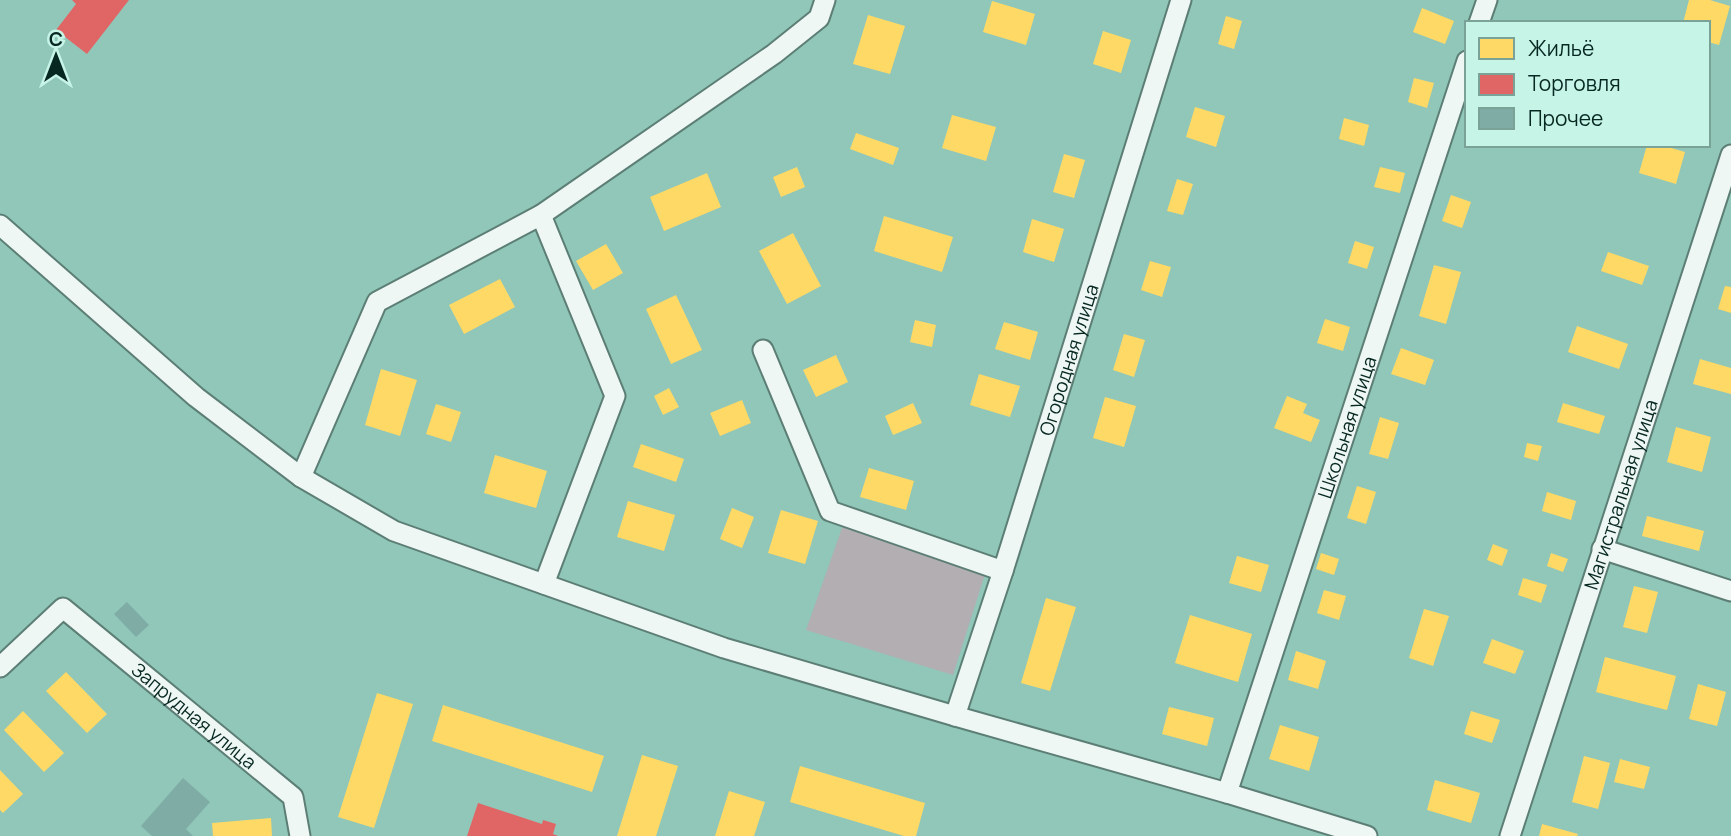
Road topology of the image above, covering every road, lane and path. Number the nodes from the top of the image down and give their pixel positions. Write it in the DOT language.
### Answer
graph roads {
  1 [pos="825,0"];
  2 [pos="1181,0"];
  3 [pos="1487,0"];
  4 [pos="1480,21"];
  5 [pos="1465,67"];
  6 [pos="1731,155"];
  7 [pos="541,215"];
  8 [pos="0,225"];
  9 [pos="763,351"];
  10 [pos="301,477"];
  11 [pos="1602,549"];
  12 [pos="1003,570"];
  13 [pos="544,584"];
  14 [pos="1731,591"];
  15 [pos="0,667"];
  16 [pos="955,716"];
  17 [pos="1227,793"];
  18 [pos="300,836"];
  19 [pos="1367,836"];
  20 [pos="1510,836"];
  1 -- 7 [label="street"];
  2 -- 12 [label="street, Огородная улица"];
  3 -- 4 [label="street"];
  5 -- 17 [label="street, Школьная улица"];
  6 -- 11 [label="street, Магистральная улица"];
  7 -- 10 [label="street"];
  7 -- 13 [label="street"];
  8 -- 10 [label="street"];
  9 -- 12 [label="street"];
  10 -- 13 [label="street"];
  11 -- 14 [label="street"];
  11 -- 20 [label="street, Магистральная улица"];
  12 -- 16 [label="street, Огородная улица"];
  13 -- 16 [label="street"];
  15 -- 18 [label="street, Запрудная улица"];
  16 -- 17 [label="street"];
  17 -- 19 [label="street"];
}
